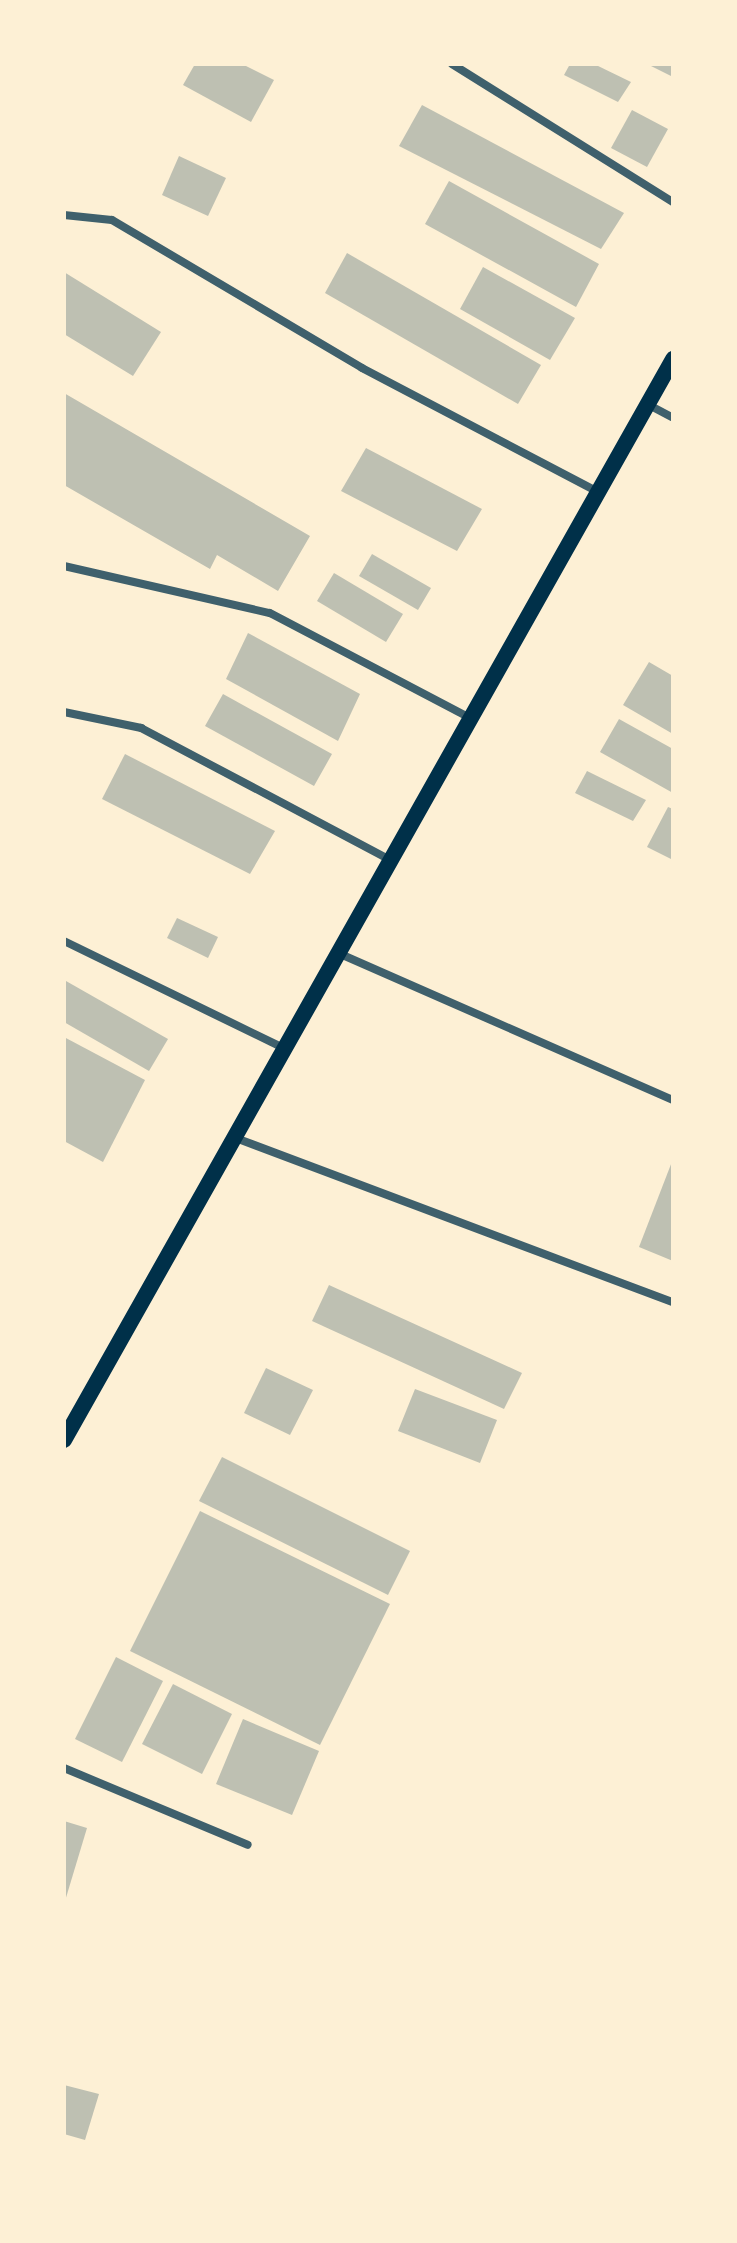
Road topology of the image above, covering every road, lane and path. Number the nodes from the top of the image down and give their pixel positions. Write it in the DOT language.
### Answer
graph roads {
  1 [pos="452,64"];
  2 [pos="673,202"];
  3 [pos="64,215"];
  4 [pos="673,359"];
  5 [pos="647,404"];
  6 [pos="673,418"];
  7 [pos="598,492"];
  8 [pos="64,566"];
  9 [pos="64,712"];
  10 [pos="470,718"];
  11 [pos="390,860"];
  12 [pos="64,941"];
  13 [pos="338,952"];
  14 [pos="283,1048"];
  15 [pos="673,1100"];
  16 [pos="232,1137"];
  17 [pos="673,1302"];
  18 [pos="64,1440"];
  19 [pos="64,1768"];
  20 [pos="248,1845"];
  1 -- 2 [label="street"];
  3 -- 7 [label="street"];
  4 -- 5 [label="main road"];
  5 -- 6 [label="street"];
  5 -- 7 [label="main road"];
  7 -- 10 [label="main road"];
  8 -- 10 [label="street"];
  9 -- 11 [label="street"];
  10 -- 11 [label="main road"];
  11 -- 13 [label="main road"];
  12 -- 14 [label="street"];
  13 -- 14 [label="main road"];
  13 -- 15 [label="street"];
  14 -- 16 [label="main road"];
  16 -- 17 [label="street"];
  16 -- 18 [label="main road"];
  19 -- 20 [label="street"];
}
